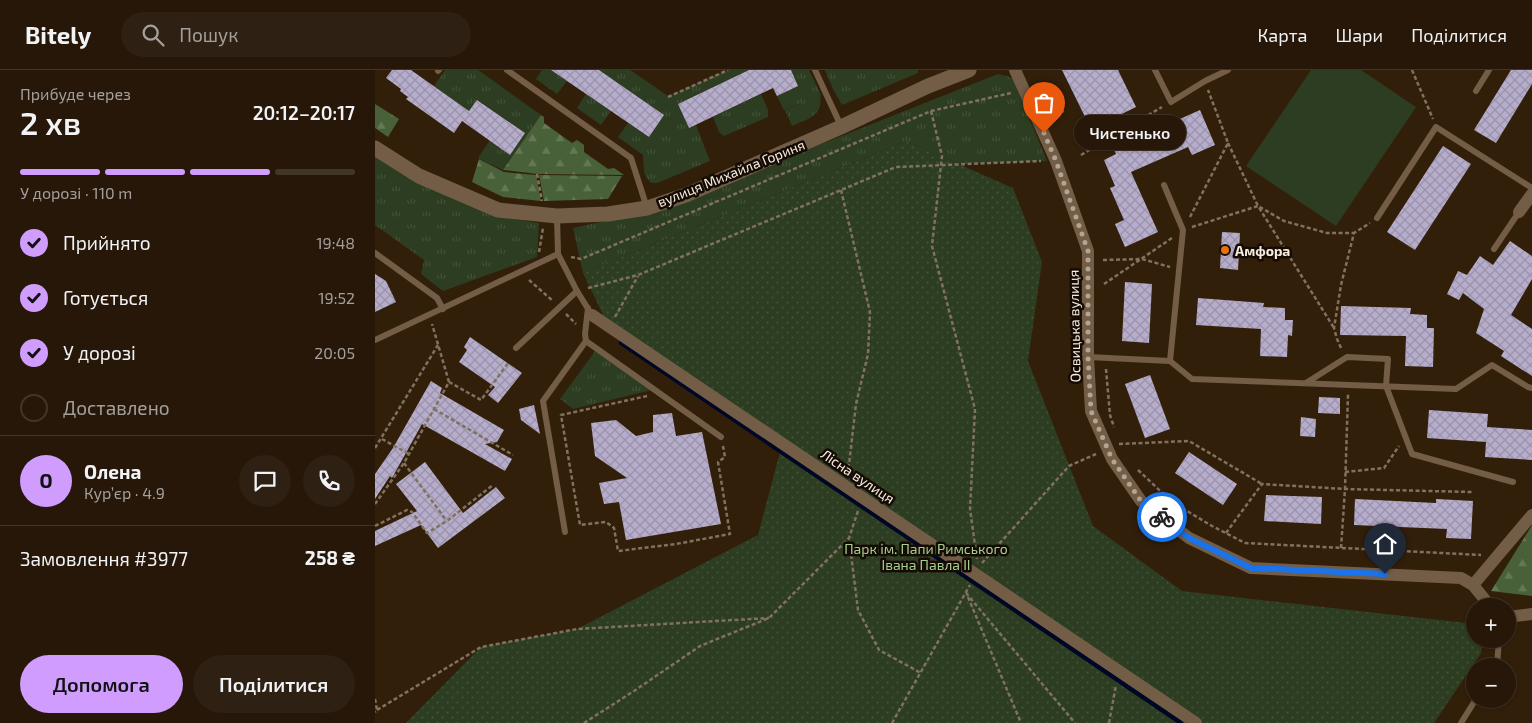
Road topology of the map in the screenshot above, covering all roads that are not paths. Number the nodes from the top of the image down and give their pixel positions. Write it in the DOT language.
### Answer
graph roads {
  1 [pos="507,70"];
  2 [pos="815,70"];
  3 [pos="969,70"];
  4 [pos="1015,70"];
  5 [pos="1155,70"];
  6 [pos="1228,70"];
  7 [pos="1489,70"];
  8 [pos="1476,91"];
  9 [pos="841,127"];
  10 [pos="375,148"];
  11 [pos="1163,185"];
  12 [pos="1532,188"];
  13 [pos="1532,194"];
  14 [pos="647,208"];
  15 [pos="1519,212"];
  16 [pos="1377,218"];
  17 [pos="550,220"];
  18 [pos="1494,249"];
  19 [pos="375,253"];
  20 [pos="558,254"];
  21 [pos="577,291"];
  22 [pos="443,309"];
  23 [pos="590,312"];
  24 [pos="376,340"];
  25 [pos="586,341"];
  26 [pos="517,348"];
  27 [pos="1088,357"];
  28 [pos="1170,361"];
  29 [pos="1306,383"];
  30 [pos="1387,386"];
  31 [pos="1532,388"];
  32 [pos="721,437"];
  33 [pos="1513,482"];
  34 [pos="1532,515"];
  35 [pos="565,532"];
  36 [pos="1474,583"];
  37 [pos="1484,598"];
  38 [pos="1532,614"];
  39 [pos="1516,616"];
  40 [pos="1470,708"];
  41 [pos="1196,723"];
  42 [pos="1461,723"];
  1 -- 14 [label="lane"];
  2 -- 9 [label="lane"];
  3 -- 9 [label="street, вулиця Михайла Гориня"];
  4 -- 27 [label="street, Освицька вулиця"];
  5 -- 6 [label="lane"];
  7 -- 8 [label="lane"];
  9 -- 14 [label="street, вулиця Михайла Гориня"];
  10 -- 17 [label="street, вулиця Михайла Гориня"];
  11 -- 28 [label="lane"];
  12 -- 16 [label="lane"];
  13 -- 15 [label="street"];
  14 -- 17 [label="street, вулиця Михайла Гориня"];
  15 -- 18 [label="lane"];
  17 -- 20 [label="lane, Лісна вулиця"];
  19 -- 22 [label="lane"];
  20 -- 21 [label="lane, Лісна вулиця"];
  20 -- 22 [label="lane"];
  21 -- 23 [label="lane, Лісна вулиця"];
  21 -- 26 [label="lane"];
  22 -- 24 [label="lane"];
  23 -- 25 [label="lane"];
  23 -- 41 [label="street, Лісна вулиця"];
  25 -- 32 [label="lane"];
  25 -- 35 [label="lane"];
  27 -- 28 [label="lane"];
  27 -- 36 [label="street, Освицька вулиця"];
  28 -- 29 [label="lane"];
  29 -- 30 [label="lane"];
  29 -- 30 [label="lane"];
  30 -- 31 [label="lane"];
  30 -- 33 [label="lane"];
  34 -- 36 [label="street"];
  36 -- 37 [label="street"];
  38 -- 39 [label="street"];
  40 -- 42 [label="lane"];
}
